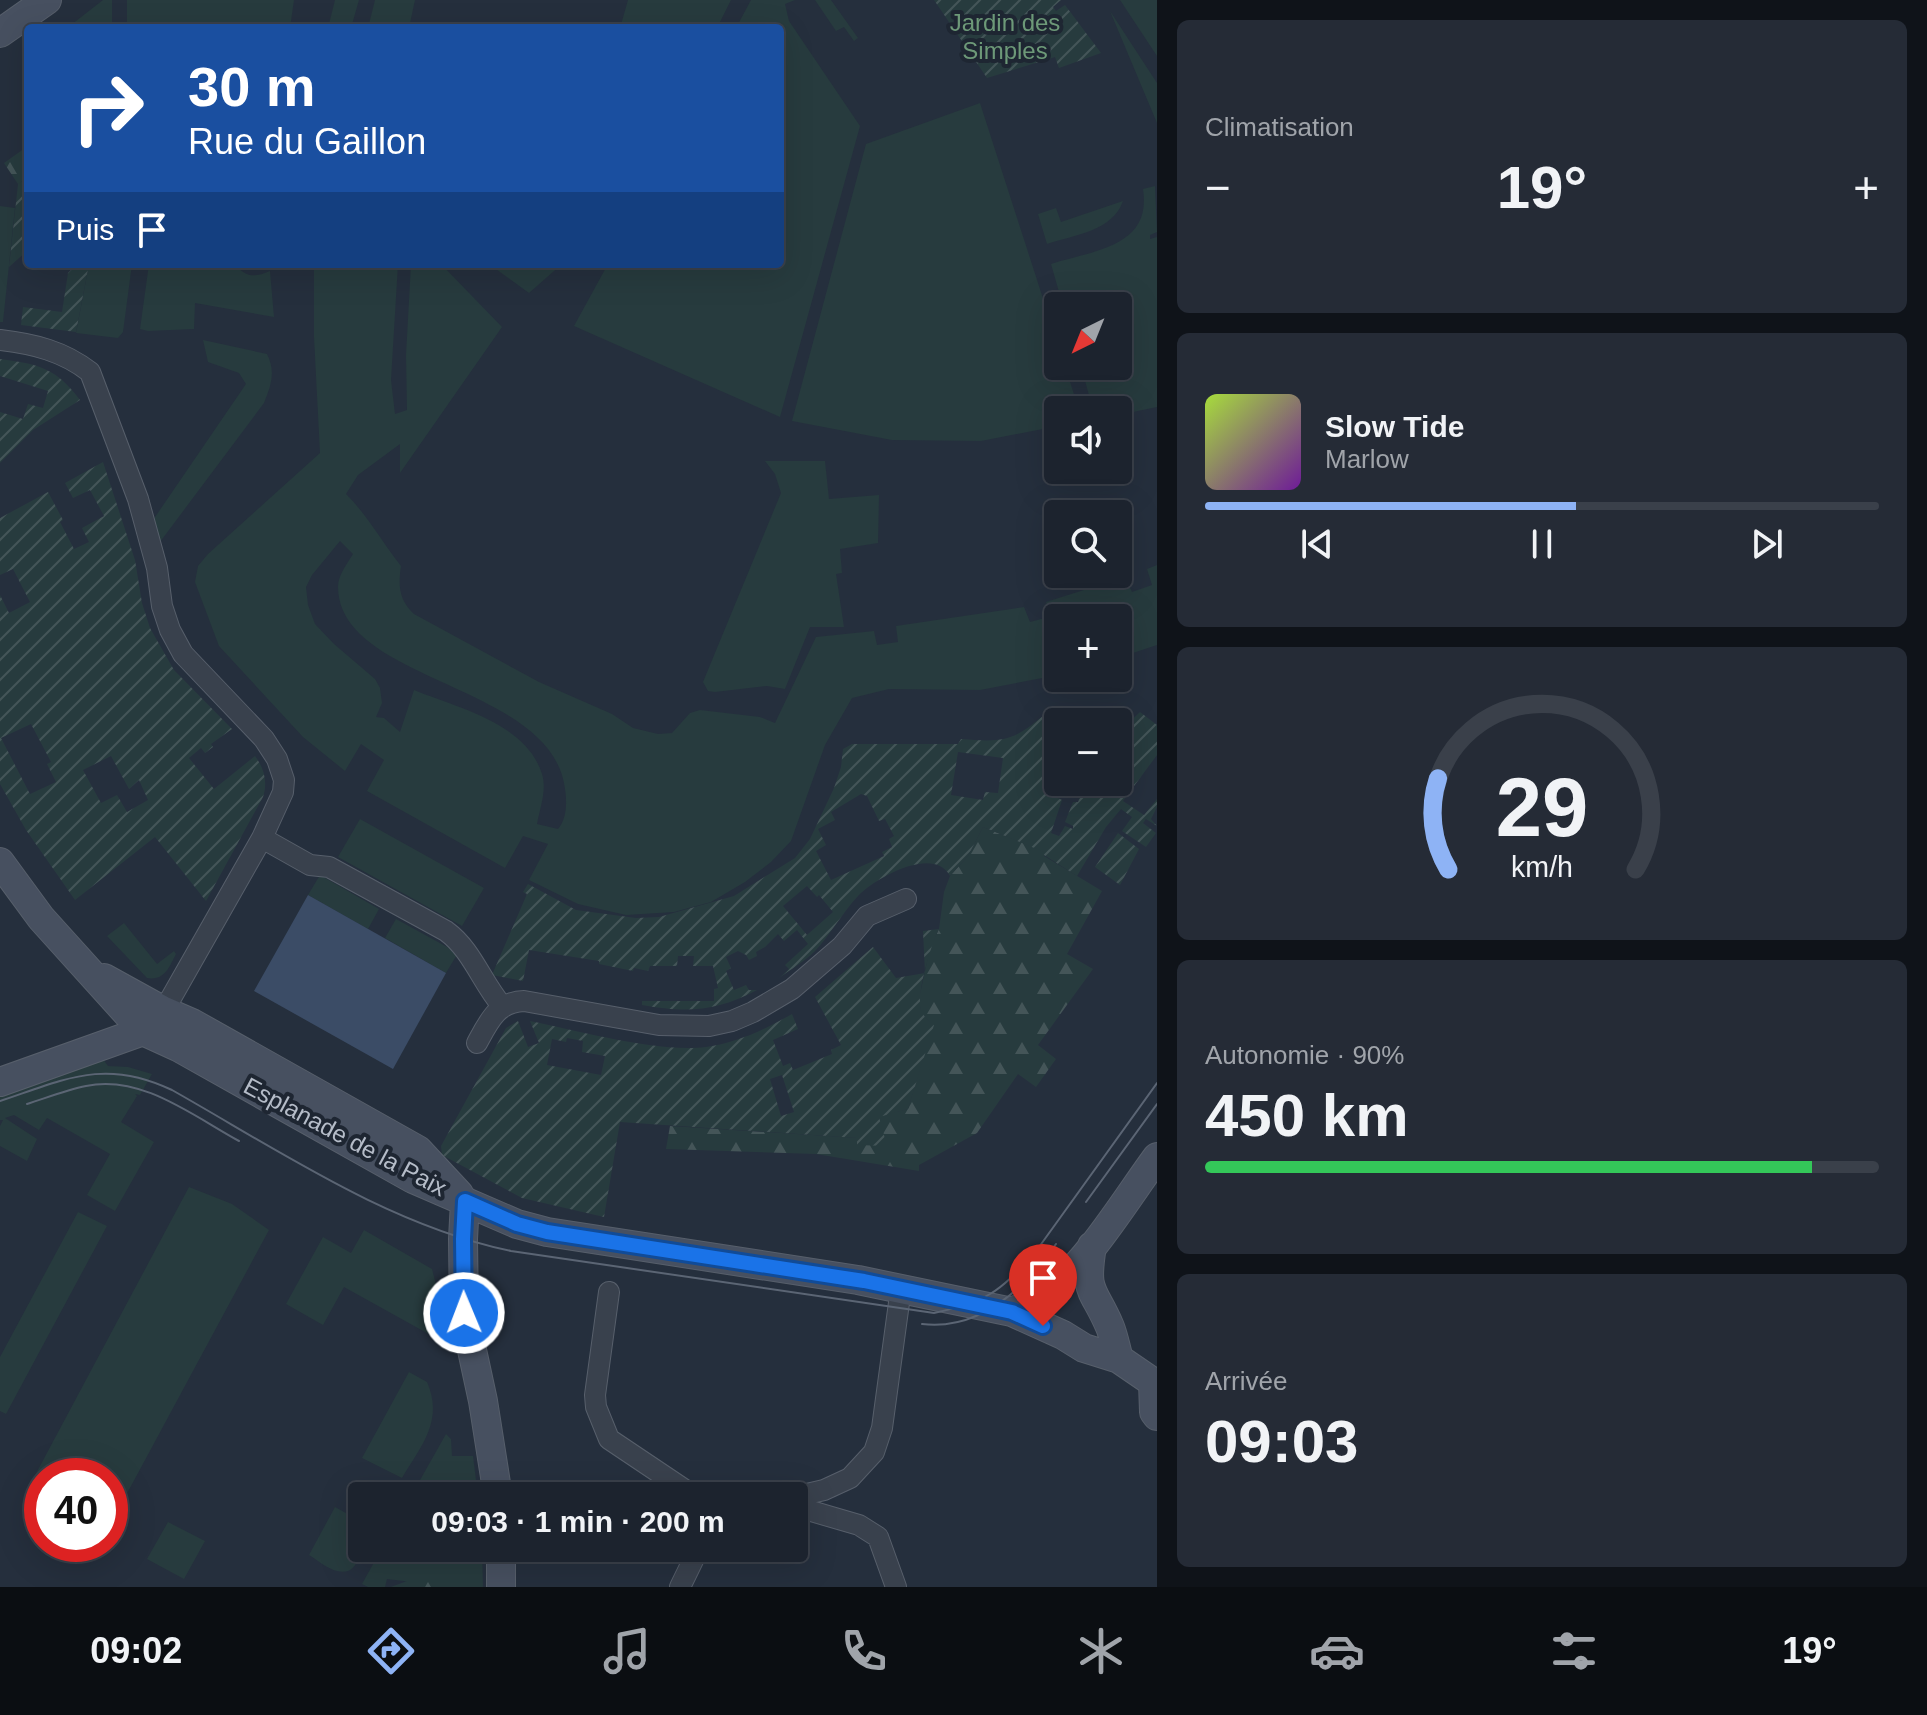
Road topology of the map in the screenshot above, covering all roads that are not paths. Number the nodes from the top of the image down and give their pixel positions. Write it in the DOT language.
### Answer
graph roads {
  1 [pos="47,0"];
  2 [pos="0,33"];
  3 [pos="0,340"];
  4 [pos="262,838"];
  5 [pos="0,862"];
  6 [pos="906,899"];
  7 [pos="85,966"];
  8 [pos="502,1006"];
  9 [pos="162,1010"];
  10 [pos="143,1031"];
  11 [pos="477,1043"];
  12 [pos="0,1082"];
  13 [pos="1157,1157"];
  14 [pos="465,1201"];
  15 [pos="1092,1246"];
  16 [pos="901,1288"];
  17 [pos="609,1292"];
  18 [pos="1012,1312"];
  19 [pos="1119,1359"];
  20 [pos="1155,1383"];
  21 [pos="1157,1416"];
  22 [pos="496,1482"];
  23 [pos="673,1482"];
  24 [pos="808,1494"];
  25 [pos="808,1510"];
  26 [pos="501,1562"];
  27 [pos="692,1562"];
  28 [pos="501,1587"];
  29 [pos="680,1587"];
  30 [pos="896,1587"];
  1 -- 2 [label="main road"];
  3 -- 4 [label="street"];
  4 -- 8 [label="street"];
  4 -- 9 [label="street"];
  5 -- 7 [label="main road"];
  6 -- 8 [label="street"];
  7 -- 9 [label="main road, Esplanade de la Paix"];
  7 -- 10 [label="main road"];
  8 -- 11 [label="street"];
  9 -- 10 [label="street"];
  9 -- 14 [label="main road, Esplanade de la Paix"];
  10 -- 12 [label="main road"];
  10 -- 14 [label="main road, Esplanade de la Paix"];
  13 -- 15 [label="main road"];
  14 -- 16 [label="main road"];
  14 -- 22 [label="main road"];
  15 -- 18 [label="main road"];
  15 -- 19 [label="main road"];
  16 -- 18 [label="main road"];
  16 -- 24 [label="street"];
  17 -- 23 [label="street"];
  18 -- 19 [label="main road"];
  19 -- 20 [label="main road"];
  20 -- 21 [label="main road"];
  25 -- 30 [label="street"];
  26 -- 28 [label="main road"];
  27 -- 29 [label="street"];
}
